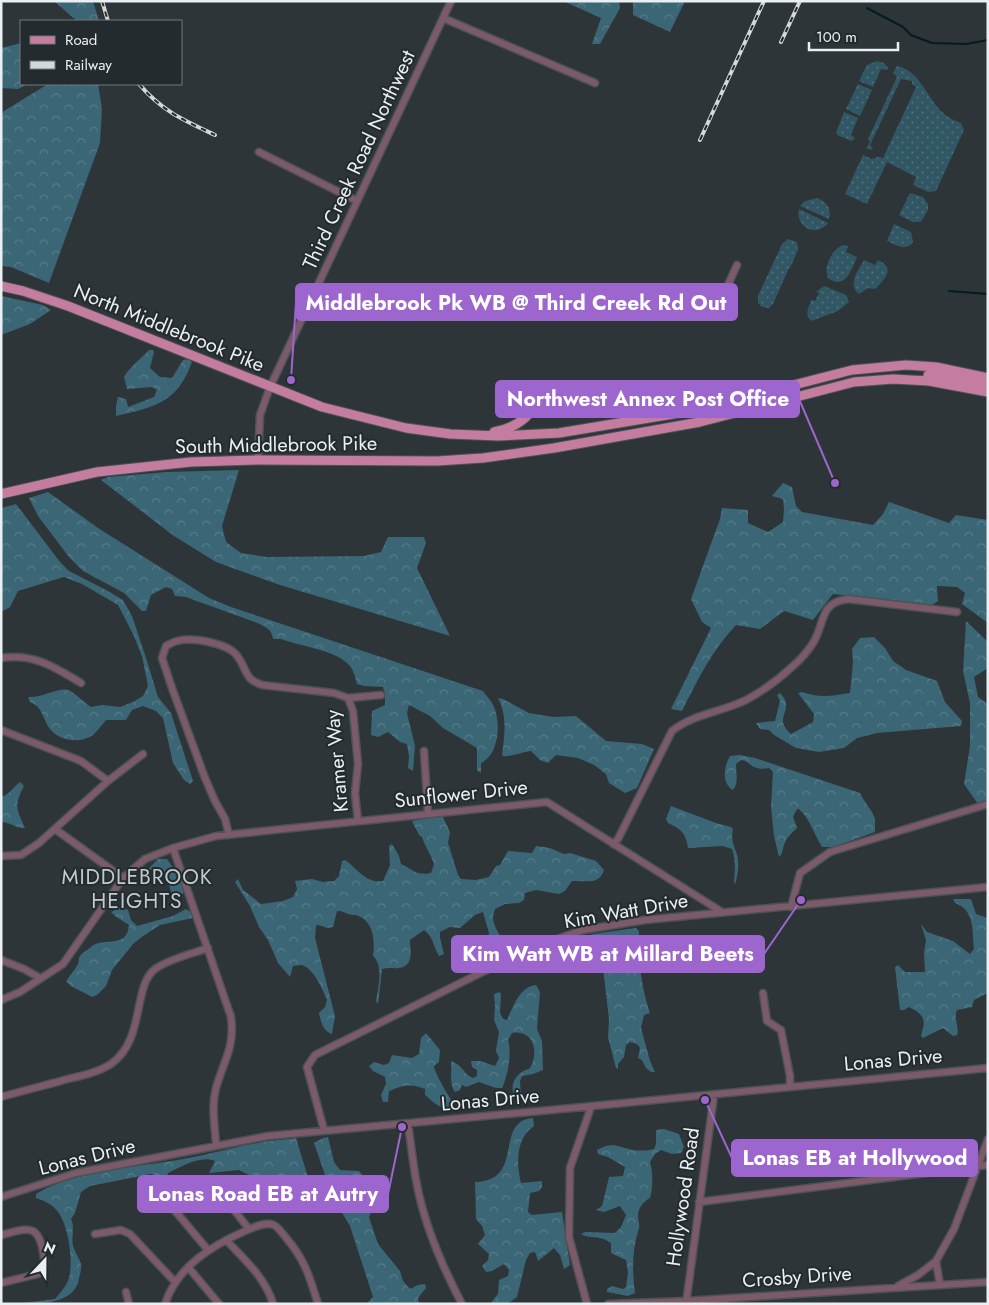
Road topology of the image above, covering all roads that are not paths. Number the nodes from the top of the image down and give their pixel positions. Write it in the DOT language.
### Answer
graph roads {
  1 [pos="451,1"];
  2 [pos="443,18"];
  3 [pos="595,84"];
  4 [pos="260,152"];
  5 [pos="357,201"];
  6 [pos="737,265"];
  7 [pos="1,286"];
  8 [pos="717,309"];
  9 [pos="988,378"];
  10 [pos="893,379"];
  11 [pos="270,386"];
  12 [pos="988,386"];
  13 [pos="547,388"];
  14 [pos="988,392"];
  15 [pos="474,435"];
  16 [pos="258,460"];
  17 [pos="1,494"];
  18 [pos="957,612"];
  19 [pos="1,658"];
  20 [pos="81,682"];
  21 [pos="381,695"];
  22 [pos="348,698"];
  23 [pos="1,730"];
  24 [pos="424,751"];
  25 [pos="143,754"];
  26 [pos="108,781"];
  27 [pos="988,804"];
  28 [pos="428,814"];
  29 [pos="358,821"];
  30 [pos="55,829"];
  31 [pos="229,835"];
  32 [pos="613,844"];
  33 [pos="173,848"];
  34 [pos="1,856"];
  35 [pos="123,878"];
  36 [pos="988,887"];
  37 [pos="791,907"];
  38 [pos="722,912"];
  39 [pos="208,948"];
  40 [pos="1,960"];
  41 [pos="40,978"];
  42 [pos="764,993"];
  43 [pos="1,1000"];
  44 [pos="988,1068"];
  45 [pos="790,1087"];
  46 [pos="714,1095"];
  47 [pos="1,1097"];
  48 [pos="591,1106"];
  49 [pos="408,1124"];
  50 [pos="324,1130"];
  51 [pos="988,1139"];
  52 [pos="216,1145"];
  53 [pos="988,1165"];
  54 [pos="978,1166"];
  55 [pos="215,1186"];
  56 [pos="1,1198"];
  57 [pos="699,1202"];
  58 [pos="171,1206"];
  59 [pos="249,1229"];
  60 [pos="95,1234"];
  61 [pos="1,1235"];
  62 [pos="226,1240"];
  63 [pos="208,1250"];
  64 [pos="936,1261"];
  65 [pos="188,1266"];
  66 [pos="175,1282"];
  67 [pos="988,1282"];
  68 [pos="1,1283"];
  69 [pos="940,1285"];
  70 [pos="895,1288"];
  71 [pos="126,1292"];
  72 [pos="686,1302"];
  73 [pos="128,1304"];
  74 [pos="165,1304"];
  75 [pos="220,1304"];
  76 [pos="273,1304"];
  77 [pos="318,1304"];
  78 [pos="462,1304"];
  79 [pos="587,1304"];
  80 [pos="608,1304"];
  1 -- 2 [label="street, Third Creek Road Northwest"];
  2 -- 3 [label="street"];
  2 -- 5 [label="street, Third Creek Road Northwest"];
  4 -- 5 [label="street"];
  5 -- 11 [label="street, Third Creek Road Northwest"];
  6 -- 8 [label="street"];
  7 -- 11 [label="main road, North Middlebrook Pike"];
  9 -- 15 [label="main road, North Middlebrook Pike"];
  10 -- 12 [label="main road"];
  10 -- 14 [label="main road"];
  10 -- 16 [label="main road, South Middlebrook Pike"];
  11 -- 15 [label="main road, North Middlebrook Pike"];
  11 -- 16 [label="street, Third Creek Road Northwest"];
  13 -- 15 [label="main road"];
  16 -- 17 [label="main road, South Middlebrook Pike"];
  18 -- 32 [label="street"];
  19 -- 20 [label="street"];
  21 -- 22 [label="street"];
  22 -- 29 [label="street, Kramer Way"];
  22 -- 31 [label="street"];
  23 -- 26 [label="street"];
  24 -- 28 [label="street"];
  25 -- 26 [label="street"];
  26 -- 30 [label="street"];
  27 -- 37 [label="street"];
  28 -- 29 [label="street, Sunflower Drive"];
  28 -- 32 [label="street, Sunflower Drive"];
  29 -- 31 [label="street, Sunflower Drive"];
  30 -- 34 [label="street"];
  30 -- 35 [label="street"];
  31 -- 33 [label="street, Sunflower Drive"];
  32 -- 38 [label="street, Sunflower Drive"];
  33 -- 35 [label="street, Sunflower Drive"];
  33 -- 39 [label="street"];
  35 -- 41 [label="street, Sunflower Drive"];
  36 -- 37 [label="street, Kim Watt Drive"];
  37 -- 38 [label="street, Kim Watt Drive"];
  38 -- 50 [label="street, Kim Watt Drive"];
  39 -- 47 [label="street"];
  39 -- 52 [label="street"];
  40 -- 41 [label="street"];
  41 -- 43 [label="street, Sunflower Drive"];
  42 -- 45 [label="street"];
  44 -- 45 [label="street, Lonas Drive"];
  45 -- 46 [label="street, Lonas Drive"];
  46 -- 48 [label="street, Lonas Drive"];
  46 -- 57 [label="street, Hollywood Road"];
  48 -- 49 [label="street, Lonas Drive"];
  48 -- 79 [label="street"];
  49 -- 50 [label="street, Lonas Drive"];
  49 -- 78 [label="street"];
  50 -- 52 [label="street, Lonas Drive"];
  51 -- 54 [label="street"];
  52 -- 56 [label="street, Lonas Drive"];
  53 -- 54 [label="street"];
  54 -- 57 [label="street"];
  54 -- 64 [label="street"];
  55 -- 59 [label="street"];
  57 -- 72 [label="street, Hollywood Road"];
  58 -- 63 [label="street"];
  59 -- 62 [label="street"];
  59 -- 77 [label="street"];
  60 -- 66 [label="street"];
  61 -- 68 [label="street"];
  62 -- 63 [label="street"];
  62 -- 76 [label="street"];
  63 -- 65 [label="street"];
  64 -- 69 [label="street"];
  64 -- 70 [label="street"];
  65 -- 66 [label="street"];
  65 -- 75 [label="street"];
  66 -- 74 [label="street"];
  67 -- 69 [label="street, Crosby Drive"];
  69 -- 70 [label="street, Crosby Drive"];
  70 -- 72 [label="street, Crosby Drive"];
  71 -- 73 [label="street"];
  72 -- 80 [label="street, Crosby Drive"];
}
